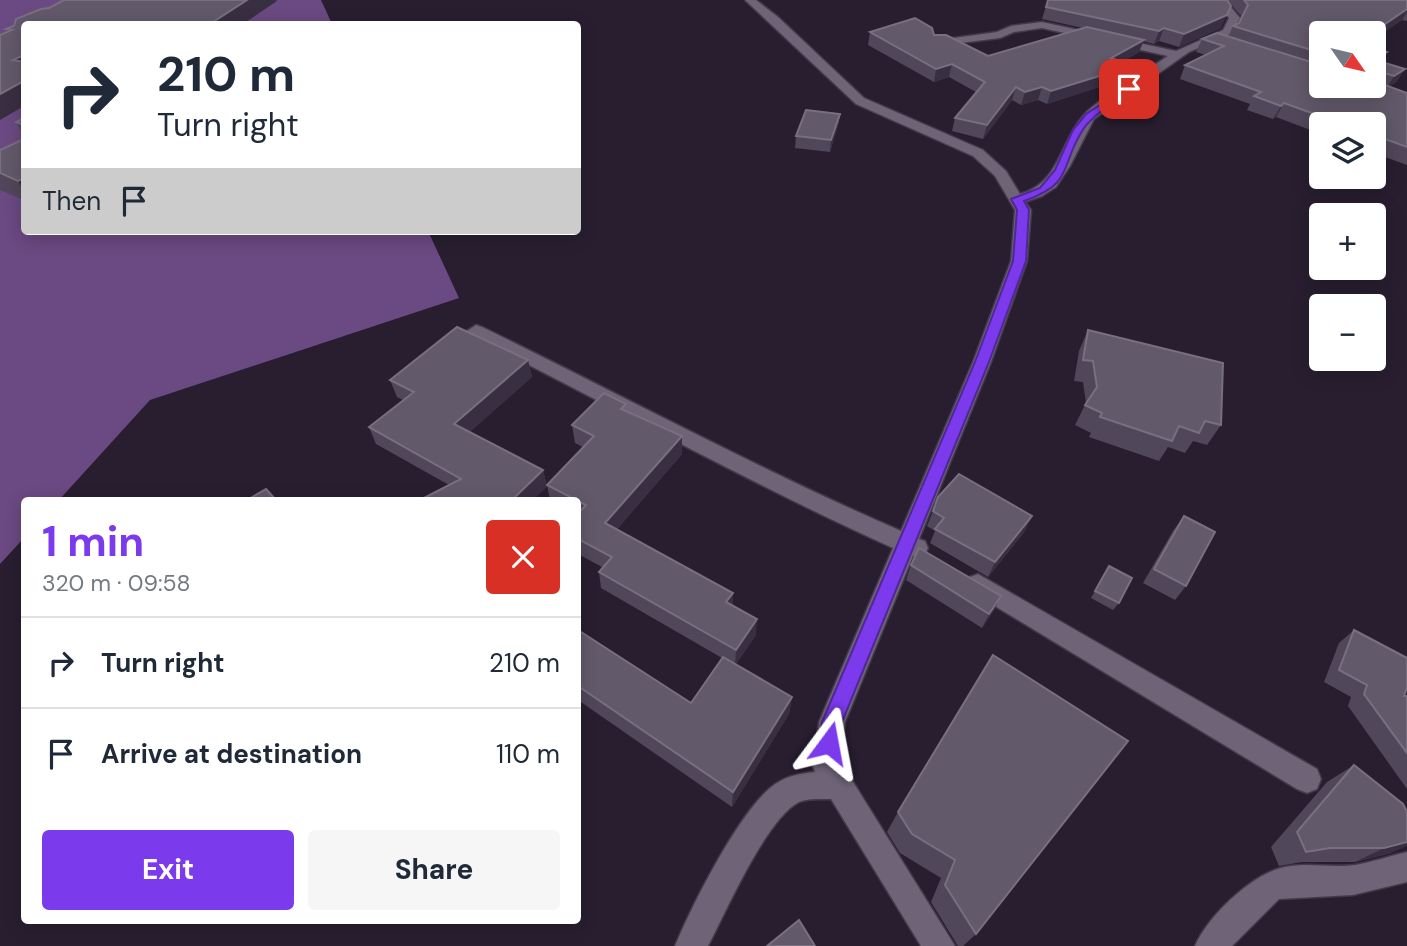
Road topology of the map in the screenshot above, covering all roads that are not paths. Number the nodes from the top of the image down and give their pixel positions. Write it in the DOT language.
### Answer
graph roads {
  1 [pos="750,0"];
  2 [pos="1219,0"];
  3 [pos="1209,39"];
  4 [pos="936,44"];
  5 [pos="1234,47"];
  6 [pos="1178,55"];
  7 [pos="1017,199"];
  8 [pos="476,331"];
  9 [pos="906,542"];
  10 [pos="940,562"];
  11 [pos="962,575"];
  12 [pos="1307,779"];
  13 [pos="837,784"];
  14 [pos="1407,867"];
  15 [pos="691,946"];
  16 [pos="939,946"];
  17 [pos="1211,946"];
  1 -- 7 [label="street"];
  2 -- 3 [label="street"];
  3 -- 5 [label="street"];
  3 -- 6 [label="street"];
  4 -- 6 [label="street"];
  6 -- 7 [label="street"];
  7 -- 9 [label="street"];
  8 -- 9 [label="street"];
  9 -- 10 [label="street"];
  9 -- 13 [label="street"];
  11 -- 12 [label="street"];
  13 -- 15 [label="street"];
  13 -- 16 [label="street"];
  14 -- 17 [label="street"];
}
